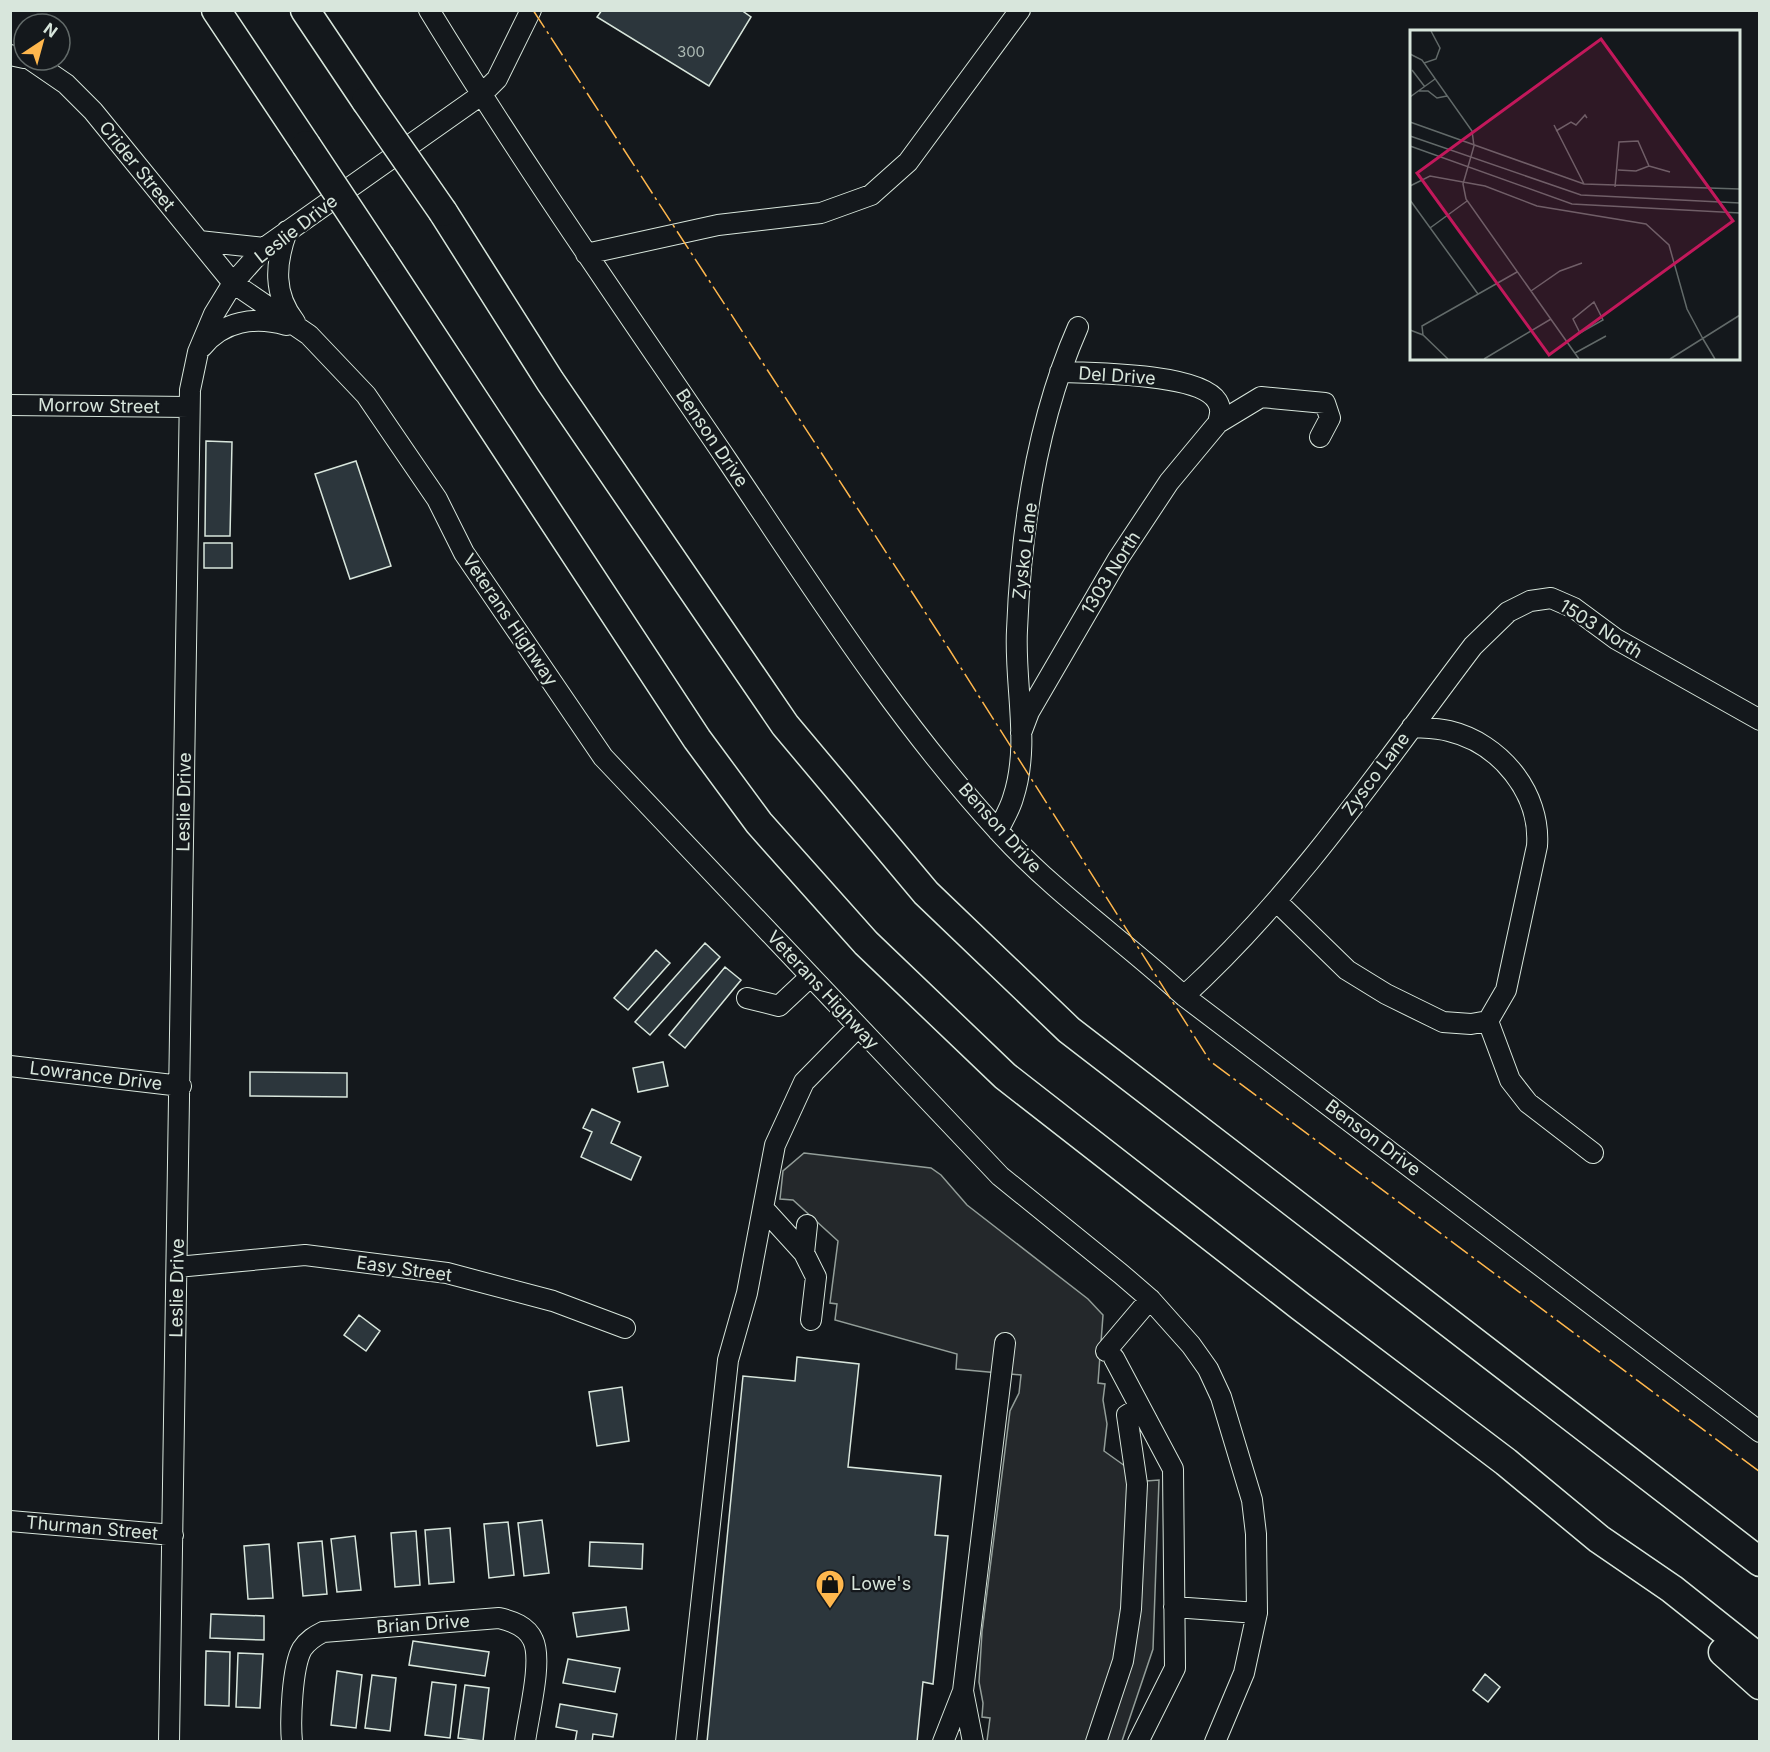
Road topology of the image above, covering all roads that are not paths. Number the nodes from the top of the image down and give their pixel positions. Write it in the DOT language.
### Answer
graph roads {
  1 [pos="216,10"];
  2 [pos="305,10"];
  3 [pos="429,10"];
  4 [pos="531,10"];
  5 [pos="1020,10"];
  6 [pos="48,72"];
  7 [pos="480,95"];
  8 [pos="287,231"];
  9 [pos="198,241"];
  10 [pos="264,248"];
  11 [pos="586,254"];
  12 [pos="233,283"];
  13 [pos="1078,327"];
  14 [pos="301,329"];
  15 [pos="198,351"];
  16 [pos="1060,372"];
  17 [pos="10,405"];
  18 [pos="188,407"];
  19 [pos="1218,423"];
  20 [pos="1320,437"];
  21 [pos="1760,720"];
  22 [pos="1412,727"];
  23 [pos="1021,733"];
  24 [pos="998,831"];
  25 [pos="1276,901"];
  26 [pos="810,977"];
  27 [pos="1184,996"];
  28 [pos="747,998"];
  29 [pos="1488,1021"];
  30 [pos="858,1027"];
  31 [pos="10,1066"];
  32 [pos="181,1086"];
  33 [pos="1593,1153"];
  34 [pos="764,1208"];
  35 [pos="807,1225"];
  36 [pos="804,1253"];
  37 [pos="177,1267"];
  38 [pos="1150,1299"];
  39 [pos="811,1320"];
  40 [pos="625,1328"];
  41 [pos="1005,1343"];
  42 [pos="1140,1407"];
  43 [pos="1589,1432"];
  44 [pos="1760,1432"];
  45 [pos="10,1521"];
  46 [pos="173,1535"];
  47 [pos="1599,1539"];
  48 [pos="1760,1545"];
  49 [pos="1760,1562"];
  50 [pos="1174,1607"];
  51 [pos="1257,1613"];
  52 [pos="1760,1659"];
  53 [pos="1760,1685"];
  54 [pos="963,1691"];
  55 [pos="169,1742"];
  56 [pos="292,1742"];
  57 [pos="525,1742"];
  58 [pos="686,1742"];
  59 [pos="943,1742"];
  60 [pos="973,1742"];
  61 [pos="1096,1742"];
  62 [pos="1138,1742"];
  63 [pos="1215,1742"];
  1 -- 47 [label="highway, bridge"];
  2 -- 43 [label="highway, bridge"];
  3 -- 7 [label="street, Benson Drive"];
  4 -- 7 [label="street, Leslie Drive"];
  5 -- 11 [label="street"];
  6 -- 9 [label="street, Crider Street"];
  7 -- 8 [label="street, Leslie Drive"];
  7 -- 11 [label="street, Benson Drive"];
  8 -- 10 [label="street, Leslie Drive"];
  8 -- 14 [label="street"];
  9 -- 10 [label="street"];
  9 -- 12 [label="street, Crider Street"];
  10 -- 12 [label="street, Leslie Drive"];
  11 -- 24 [label="street, Benson Drive"];
  12 -- 14 [label="street, Veterans Highway"];
  12 -- 15 [label="street, Leslie Drive"];
  13 -- 16 [label="street, Zysko Lane"];
  14 -- 15 [label="street"];
  14 -- 26 [label="street, Veterans Highway"];
  15 -- 18 [label="street, Leslie Drive"];
  16 -- 19 [label="street, Del Drive"];
  16 -- 23 [label="street, Zysko Lane"];
  17 -- 18 [label="street, Morrow Street"];
  18 -- 32 [label="street, Leslie Drive"];
  19 -- 20 [label="street, 1303 North"];
  19 -- 23 [label="street, 1303 North"];
  21 -- 22 [label="street, 1503 North"];
  22 -- 25 [label="street, Zysco Lane"];
  22 -- 29 [label="street, Zysco Lane"];
  23 -- 24 [label="street"];
  24 -- 27 [label="street, Benson Drive"];
  25 -- 27 [label="street, Zysco Lane"];
  25 -- 29 [label="street"];
  26 -- 28 [label="street"];
  26 -- 30 [label="street, Veterans Highway"];
  27 -- 44 [label="street, Benson Drive"];
  29 -- 33 [label="street"];
  30 -- 34 [label="street"];
  30 -- 38 [label="street, Veterans Highway"];
  31 -- 32 [label="street, Lowrance Drive"];
  32 -- 37 [label="street, Leslie Drive"];
  34 -- 36 [label="street"];
  34 -- 58 [label="street"];
  35 -- 36 [label="street"];
  36 -- 39 [label="street"];
  37 -- 40 [label="street, Easy Street"];
  37 -- 46 [label="street, Leslie Drive"];
  38 -- 42 [label="street"];
  38 -- 51 [label="street, Veterans Highway"];
  41 -- 54 [label="street"];
  42 -- 50 [label="street"];
  42 -- 61 [label="street"];
  43 -- 48 [label="highway"];
  43 -- 49 [label="highway"];
  45 -- 46 [label="street, Thurman Street"];
  46 -- 55 [label="street, Leslie Drive"];
  47 -- 52 [label="highway"];
  47 -- 53 [label="highway"];
  50 -- 51 [label="street"];
  50 -- 62 [label="street"];
  51 -- 63 [label="street, Veterans Highway"];
  54 -- 59 [label="street"];
  54 -- 60 [label="street"];
  56 -- 57 [label="street, Brian Drive"];
}
